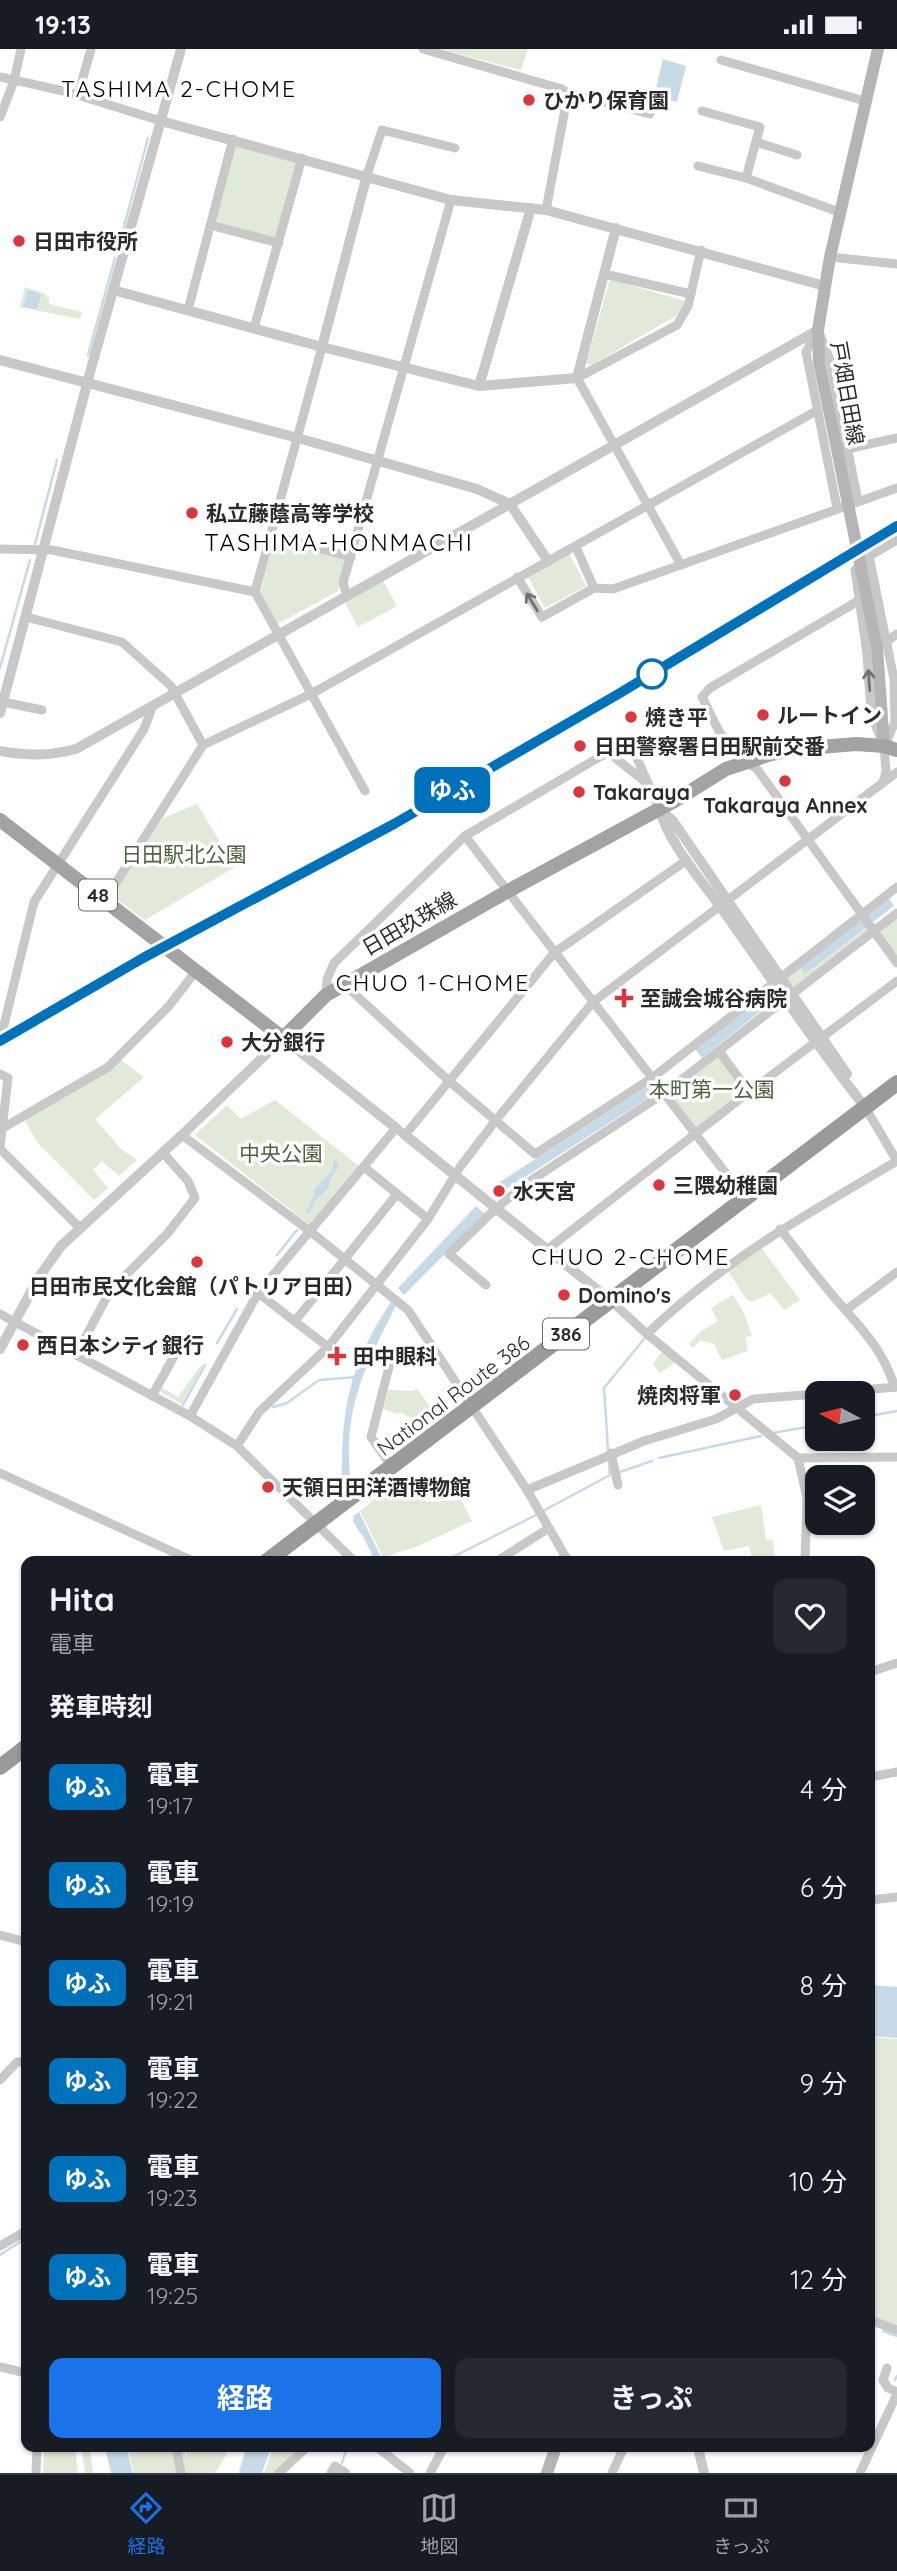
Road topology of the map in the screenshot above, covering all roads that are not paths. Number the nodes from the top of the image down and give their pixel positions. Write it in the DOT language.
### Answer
graph roads {
  1 [pos="21,49"];
  2 [pos="91,49"];
  3 [pos="181,49"];
  4 [pos="422,49"];
  5 [pos="878,49"];
  6 [pos="721,60"];
  7 [pos="0,77"];
  8 [pos="14,81"];
  9 [pos="568,93"];
  10 [pos="78,95"];
  11 [pos="865,101"];
  12 [pos="702,111"];
  13 [pos="650,114"];
  14 [pos="0,117"];
  15 [pos="161,121"];
  16 [pos="233,139"];
  17 [pos="756,142"];
  18 [pos="455,148"];
  19 [pos="797,155"];
  20 [pos="302,158"];
  21 [pos="698,166"];
  22 [pos="367,175"];
  23 [pos="746,177"];
  24 [pos="451,200"];
  25 [pos="531,208"];
  26 [pos="546,210"];
  27 [pos="839,212"];
  28 [pos="210,225"];
  29 [pos="616,228"];
  30 [pos="279,243"];
  31 [pos="701,250"];
  32 [pos="830,257"];
  33 [pos="897,264"];
  34 [pos="604,274"];
  35 [pos="825,286"];
  36 [pos="113,290"];
  37 [pos="691,294"];
  38 [pos="188,310"];
  39 [pos="254,328"];
  40 [pos="818,330"];
  41 [pos="322,347"];
  42 [pos="0,360"];
  43 [pos="404,367"];
  44 [pos="577,378"];
  45 [pos="88,383"];
  46 [pos="479,386"];
  47 [pos="818,410"];
  48 [pos="298,438"];
  49 [pos="897,438"];
  50 [pos="614,444"];
  51 [pos="842,449"];
  52 [pos="379,460"];
  53 [pos="897,488"];
  54 [pos="858,501"];
  55 [pos="510,504"];
  56 [pos="648,506"];
  57 [pos="837,508"];
  58 [pos="270,535"];
  59 [pos="897,540"];
  60 [pos="576,547"];
  61 [pos="0,549"];
  62 [pos="45,550"];
  63 [pos="869,556"];
  64 [pos="351,557"];
  65 [pos="548,561"];
  66 [pos="681,565"];
  67 [pos="517,577"];
  68 [pos="594,587"];
  69 [pos="254,592"];
  70 [pos="346,595"];
  71 [pos="858,601"];
  72 [pos="26,617"];
  73 [pos="277,634"];
  74 [pos="897,634"];
  75 [pos="882,645"];
  76 [pos="174,692"];
  77 [pos="311,694"];
  78 [pos="1,708"];
  79 [pos="152,708"];
  80 [pos="41,710"];
  81 [pos="203,745"];
  82 [pos="891,748"];
  83 [pos="0,751"];
  84 [pos="608,752"];
  85 [pos="745,763"];
  86 [pos="897,772"];
  87 [pos="883,782"];
  88 [pos="649,785"];
  89 [pos="365,791"];
  90 [pos="659,808"];
  91 [pos="0,820"];
  92 [pos="465,836"];
  93 [pos="808,838"];
  94 [pos="687,860"];
  95 [pos="55,867"];
  96 [pos="897,887"];
  97 [pos="508,891"];
  98 [pos="105,900"];
  99 [pos="724,904"];
  100 [pos="897,913"];
  101 [pos="862,915"];
  102 [pos="874,931"];
  103 [pos="554,953"];
  104 [pos="897,963"];
  105 [pos="192,976"];
  106 [pos="777,979"];
  107 [pos="897,981"];
  108 [pos="345,985"];
  109 [pos="326,995"];
  110 [pos="790,997"];
  111 [pos="593,1002"];
  112 [pos="251,1014"];
  113 [pos="3,1029"];
  114 [pos="283,1038"];
  115 [pos="820,1040"];
  116 [pos="719,1051"];
  117 [pos="0,1074"];
  118 [pos="652,1078"];
  119 [pos="449,1081"];
  120 [pos="897,1083"];
  121 [pos="749,1092"];
  122 [pos="663,1094"];
  123 [pos="866,1107"];
  124 [pos="496,1120"];
  125 [pos="1,1129"];
  126 [pos="400,1131"];
  127 [pos="182,1135"];
  128 [pos="694,1135"];
  129 [pos="0,1148"];
  130 [pos="163,1153"];
  131 [pos="897,1161"];
  132 [pos="364,1167"];
  133 [pos="455,1175"];
  134 [pos="397,1194"];
  135 [pos="745,1198"];
  136 [pos="497,1208"];
  137 [pos="428,1219"];
  138 [pos="79,1227"];
  139 [pos="780,1229"];
  140 [pos="311,1232"];
  141 [pos="549,1248"];
  142 [pos="344,1259"];
  143 [pos="897,1272"];
  144 [pos="377,1284"];
  145 [pos="486,1285"];
  146 [pos="258,1293"];
  147 [pos="610,1300"];
  148 [pos="846,1310"];
  149 [pos="0,1314"];
  150 [pos="295,1321"];
  151 [pos="16,1322"];
  152 [pos="647,1334"];
  153 [pos="328,1347"];
  154 [pos="0,1349"];
  155 [pos="178,1349"];
  156 [pos="76,1355"];
  157 [pos="392,1355"];
  158 [pos="896,1387"];
  159 [pos="875,1389"];
  160 [pos="805,1395"];
  161 [pos="152,1396"];
  162 [pos="473,1407"];
  163 [pos="736,1408"];
  164 [pos="190,1416"];
  165 [pos="237,1446"];
  166 [pos="611,1453"];
  167 [pos="897,1457"];
  168 [pos="798,1458"];
  169 [pos="392,1467"];
  170 [pos="0,1473"];
  171 [pos="617,1477"];
  172 [pos="527,1489"];
  173 [pos="317,1523"];
  174 [pos="549,1528"];
  175 [pos="182,1556"];
  176 [pos="274,1556"];
  177 [pos="349,1556"];
  178 [pos="505,1556"];
  179 [pos="565,1556"];
  180 [pos="805,1556"];
  181 [pos="897,1663"];
  182 [pos="875,1670"];
  183 [pos="21,1751"];
  184 [pos="0,1767"];
  185 [pos="897,1772"];
  186 [pos="875,1776"];
  187 [pos="897,1897"];
  188 [pos="875,1899"];
  189 [pos="0,1935"];
  190 [pos="21,1941"];
  191 [pos="21,2062"];
  192 [pos="0,2080"];
  193 [pos="21,2233"];
  194 [pos="2,2242"];
  195 [pos="875,2322"];
  196 [pos="897,2329"];
  197 [pos="0,2367"];
  198 [pos="887,2368"];
  199 [pos="21,2372"];
  200 [pos="897,2393"];
  201 [pos="875,2441"];
  202 [pos="37,2452"];
  203 [pos="177,2452"];
  204 [pos="302,2452"];
  205 [pos="383,2452"];
  206 [pos="441,2452"];
  207 [pos="554,2452"];
  208 [pos="619,2452"];
  209 [pos="699,2452"];
  210 [pos="870,2452"];
  211 [pos="36,2473"];
  212 [pos="181,2473"];
  213 [pos="279,2473"];
  214 [pos="331,2473"];
  215 [pos="346,2473"];
  216 [pos="410,2473"];
  217 [pos="430,2473"];
  218 [pos="547,2473"];
  219 [pos="612,2473"];
  220 [pos="704,2473"];
  221 [pos="860,2473"];
  1 -- 8 [label="street"];
  2 -- 10 [label="street"];
  3 -- 15 [label="street"];
  4 -- 9 [label="street"];
  5 -- 11 [label="main road, 戸畑日田線"];
  6 -- 11 [label="street"];
  7 -- 8 [label="street"];
  8 -- 10 [label="street"];
  8 -- 14 [label="street"];
  9 -- 13 [label="street"];
  9 -- 26 [label="street"];
  10 -- 15 [label="street"];
  11 -- 27 [label="main road, 戸畑日田線"];
  12 -- 17 [label="street"];
  15 -- 16 [label="street"];
  15 -- 36 [label="street"];
  16 -- 20 [label="street"];
  16 -- 28 [label="street"];
  17 -- 19 [label="street"];
  17 -- 23 [label="street"];
  18 -- 22 [label="street"];
  20 -- 22 [label="street"];
  20 -- 30 [label="street"];
  21 -- 23 [label="street"];
  22 -- 24 [label="street"];
  22 -- 41 [label="street"];
  23 -- 27 [label="street"];
  24 -- 25 [label="street"];
  24 -- 43 [label="street"];
  25 -- 26 [label="street"];
  25 -- 46 [label="street"];
  26 -- 29 [label="street"];
  27 -- 32 [label="main road, 戸畑日田線"];
  28 -- 30 [label="street"];
  28 -- 38 [label="street"];
  29 -- 31 [label="street"];
  29 -- 34 [label="street"];
  30 -- 39 [label="street"];
  31 -- 35 [label="street"];
  31 -- 37 [label="street"];
  32 -- 33 [label="street"];
  32 -- 35 [label="main road, 戸畑日田線"];
  34 -- 37 [label="street"];
  34 -- 44 [label="street"];
  35 -- 40 [label="main road, 戸畑日田線"];
  36 -- 38 [label="street"];
  36 -- 45 [label="street"];
  37 -- 44 [label="street"];
  38 -- 39 [label="street"];
  39 -- 41 [label="street"];
  40 -- 47 [label="street"];
  40 -- 50 [label="street"];
  40 -- 51 [label="main road, 戸畑日田線"];
  41 -- 43 [label="street"];
  41 -- 48 [label="street"];
  42 -- 45 [label="street"];
  43 -- 46 [label="street"];
  43 -- 52 [label="street"];
  44 -- 46 [label="street"];
  44 -- 50 [label="street"];
  45 -- 48 [label="street"];
  45 -- 62 [label="street"];
  47 -- 56 [label="street"];
  47 -- 57 [label="street"];
  48 -- 52 [label="street"];
  48 -- 58 [label="street"];
  49 -- 51 [label="street"];
  50 -- 55 [label="street"];
  50 -- 56 [label="street"];
  51 -- 54 [label="street"];
  51 -- 75 [label="main road, 戸畑日田線, bridge"];
  52 -- 55 [label="street"];
  52 -- 64 [label="street"];
  53 -- 54 [label="street"];
  54 -- 57 [label="street"];
  55 -- 65 [label="street"];
  55 -- 70 [label="street"];
  56 -- 60 [label="street"];
  56 -- 66 [label="street"];
  57 -- 66 [label="street"];
  58 -- 64 [label="street"];
  58 -- 69 [label="street"];
  59 -- 63 [label="street"];
  60 -- 65 [label="street"];
  60 -- 68 [label="street"];
  61 -- 62 [label="street"];
  62 -- 69 [label="street"];
  62 -- 72 [label="street"];
  63 -- 71 [label="street"];
  63 -- 75 [label="street"];
  64 -- 70 [label="street"];
  65 -- 67 [label="street"];
  66 -- 68 [label="street"];
  68 -- 67 [label="street, one-way"];
  67 -- 77 [label="street"];
  69 -- 73 [label="street"];
  70 -- 73 [label="street"];
  82 -- 71 [label="street, one-way"];
  71 -- 85 [label="street"];
  72 -- 76 [label="street"];
  72 -- 78 [label="street"];
  73 -- 76 [label="street"];
  73 -- 77 [label="street"];
  74 -- 75 [label="street"];
  75 -- 82 [label="main road, 戸畑日田線"];
  76 -- 79 [label="street"];
  76 -- 81 [label="street"];
  77 -- 81 [label="street"];
  77 -- 89 [label="street"];
  78 -- 80 [label="street"];
  79 -- 83 [label="street"];
  79 -- 95 [label="street"];
  81 -- 98 [label="street"];
  82 -- 85 [label="main road, 日田玖珠線"];
  82 -- 87 [label="street"];
  84 -- 88 [label="street"];
  84 -- 88 [label="street"];
  84 -- 92 [label="street"];
  85 -- 90 [label="main road, 日田玖珠線"];
  85 -- 93 [label="street"];
  86 -- 87 [label="street"];
  87 -- 93 [label="street"];
  88 -- 90 [label="street"];
  90 -- 94 [label="street"];
  90 -- 97 [label="main road, 日田玖珠線"];
  90 -- 99 [label="street"];
  91 -- 95 [label="main road, 48"];
  92 -- 97 [label="street"];
  92 -- 109 [label="street"];
  93 -- 99 [label="street"];
  93 -- 101 [label="street"];
  94 -- 99 [label="street"];
  94 -- 103 [label="street"];
  95 -- 98 [label="main road, 48"];
  95 -- 105 [label="street"];
  95 -- 113 [label="street"];
  96 -- 101 [label="street"];
  97 -- 103 [label="street"];
  97 -- 108 [label="main road, 日田玖珠線"];
  98 -- 112 [label="main road, 48"];
  99 -- 106 [label="street"];
  99 -- 111 [label="street"];
  100 -- 102 [label="street"];
  101 -- 102 [label="street"];
  101 -- 106 [label="street"];
  102 -- 104 [label="street"];
  102 -- 110 [label="street"];
  103 -- 111 [label="street"];
  103 -- 119 [label="street"];
  105 -- 112 [label="street"];
  105 -- 125 [label="street"];
  106 -- 110 [label="street"];
  106 -- 118 [label="street"];
  107 -- 115 [label="street"];
  108 -- 109 [label="main road, 日田玖珠線"];
  108 -- 119 [label="street"];
  109 -- 114 [label="main road, 日田玖珠線"];
  110 -- 115 [label="street"];
  110 -- 116 [label="street"];
  111 -- 118 [label="street"];
  111 -- 124 [label="street"];
  112 -- 114 [label="main road, 48"];
  114 -- 126 [label="street"];
  114 -- 127 [label="street"];
  115 -- 121 [label="street"];
  115 -- 123 [label="street"];
  116 -- 121 [label="street"];
  116 -- 122 [label="street"];
  117 -- 125 [label="street"];
  118 -- 122 [label="street"];
  118 -- 124 [label="street"];
  119 -- 124 [label="street"];
  119 -- 126 [label="street"];
  120 -- 123 [label="highway, National Route 386 / 386"];
  121 -- 128 [label="street"];
  122 -- 128 [label="street"];
  122 -- 136 [label="street"];
  123 -- 131 [label="street"];
  123 -- 135 [label="highway, National Route 386 / 386"];
  124 -- 133 [label="street"];
  125 -- 129 [label="street"];
  126 -- 132 [label="street"];
  126 -- 133 [label="street"];
  127 -- 130 [label="street"];
  127 -- 140 [label="street"];
  128 -- 135 [label="street"];
  128 -- 141 [label="street"];
  129 -- 138 [label="street"];
  130 -- 138 [label="street"];
  130 -- 156 [label="street"];
  131 -- 139 [label="street"];
  132 -- 134 [label="street"];
  132 -- 140 [label="street"];
  133 -- 136 [label="street"];
  133 -- 137 [label="street"];
  134 -- 137 [label="street"];
  134 -- 142 [label="street"];
  135 -- 147 [label="highway, National Route 386 / 386"];
  136 -- 141 [label="street"];
  136 -- 145 [label="street"];
  137 -- 144 [label="street"];
  138 -- 151 [label="street"];
  139 -- 148 [label="street"];
  139 -- 152 [label="street"];
  140 -- 142 [label="street"];
  140 -- 146 [label="street"];
  141 -- 147 [label="street"];
  142 -- 144 [label="street"];
  142 -- 150 [label="street"];
  143 -- 148 [label="street"];
  144 -- 153 [label="street"];
  144 -- 162 [label="street"];
  146 -- 150 [label="street"];
  146 -- 164 [label="street"];
  147 -- 152 [label="street"];
  147 -- 162 [label="highway, National Route 386 / 386"];
  148 -- 158 [label="street"];
  149 -- 151 [label="street"];
  150 -- 153 [label="street"];
  151 -- 154 [label="street"];
  151 -- 156 [label="street"];
  152 -- 163 [label="street"];
  153 -- 165 [label="street"];
  155 -- 161 [label="street"];
  156 -- 161 [label="street"];
  157 -- 169 [label="street"];
  158 -- 159 [label="street"];
  160 -- 163 [label="street"];
  161 -- 164 [label="street"];
  162 -- 169 [label="highway, National Route 386 / 386"];
  162 -- 172 [label="street"];
  163 -- 166 [label="street"];
  163 -- 168 [label="street"];
  164 -- 165 [label="street"];
  165 -- 173 [label="street"];
  166 -- 171 [label="street"];
  166 -- 172 [label="street"];
  167 -- 168 [label="street"];
  168 -- 180 [label="street"];
  169 -- 173 [label="highway, National Route 386 / 386"];
  170 -- 175 [label="street"];
  172 -- 174 [label="street"];
  173 -- 176 [label="highway, National Route 386 / 386"];
  173 -- 177 [label="street"];
  174 -- 178 [label="street"];
  174 -- 179 [label="street"];
  181 -- 182 [label="street"];
  183 -- 184 [label="highway"];
  185 -- 186 [label="street"];
  187 -- 188 [label="street"];
  189 -- 190 [label="street"];
  191 -- 192 [label="street"];
  193 -- 194 [label="street"];
  195 -- 196 [label="street"];
  197 -- 199 [label="street"];
  198 -- 200 [label="street"];
  200 -- 201 [label="street"];
  202 -- 211 [label="street"];
  203 -- 212 [label="street"];
  204 -- 213 [label="street"];
  205 -- 216 [label="street"];
  206 -- 217 [label="street"];
  207 -- 218 [label="main road"];
  208 -- 219 [label="street"];
  209 -- 220 [label="street"];
  210 -- 221 [label="street"];
  214 -- 215 [label="street"];
}
